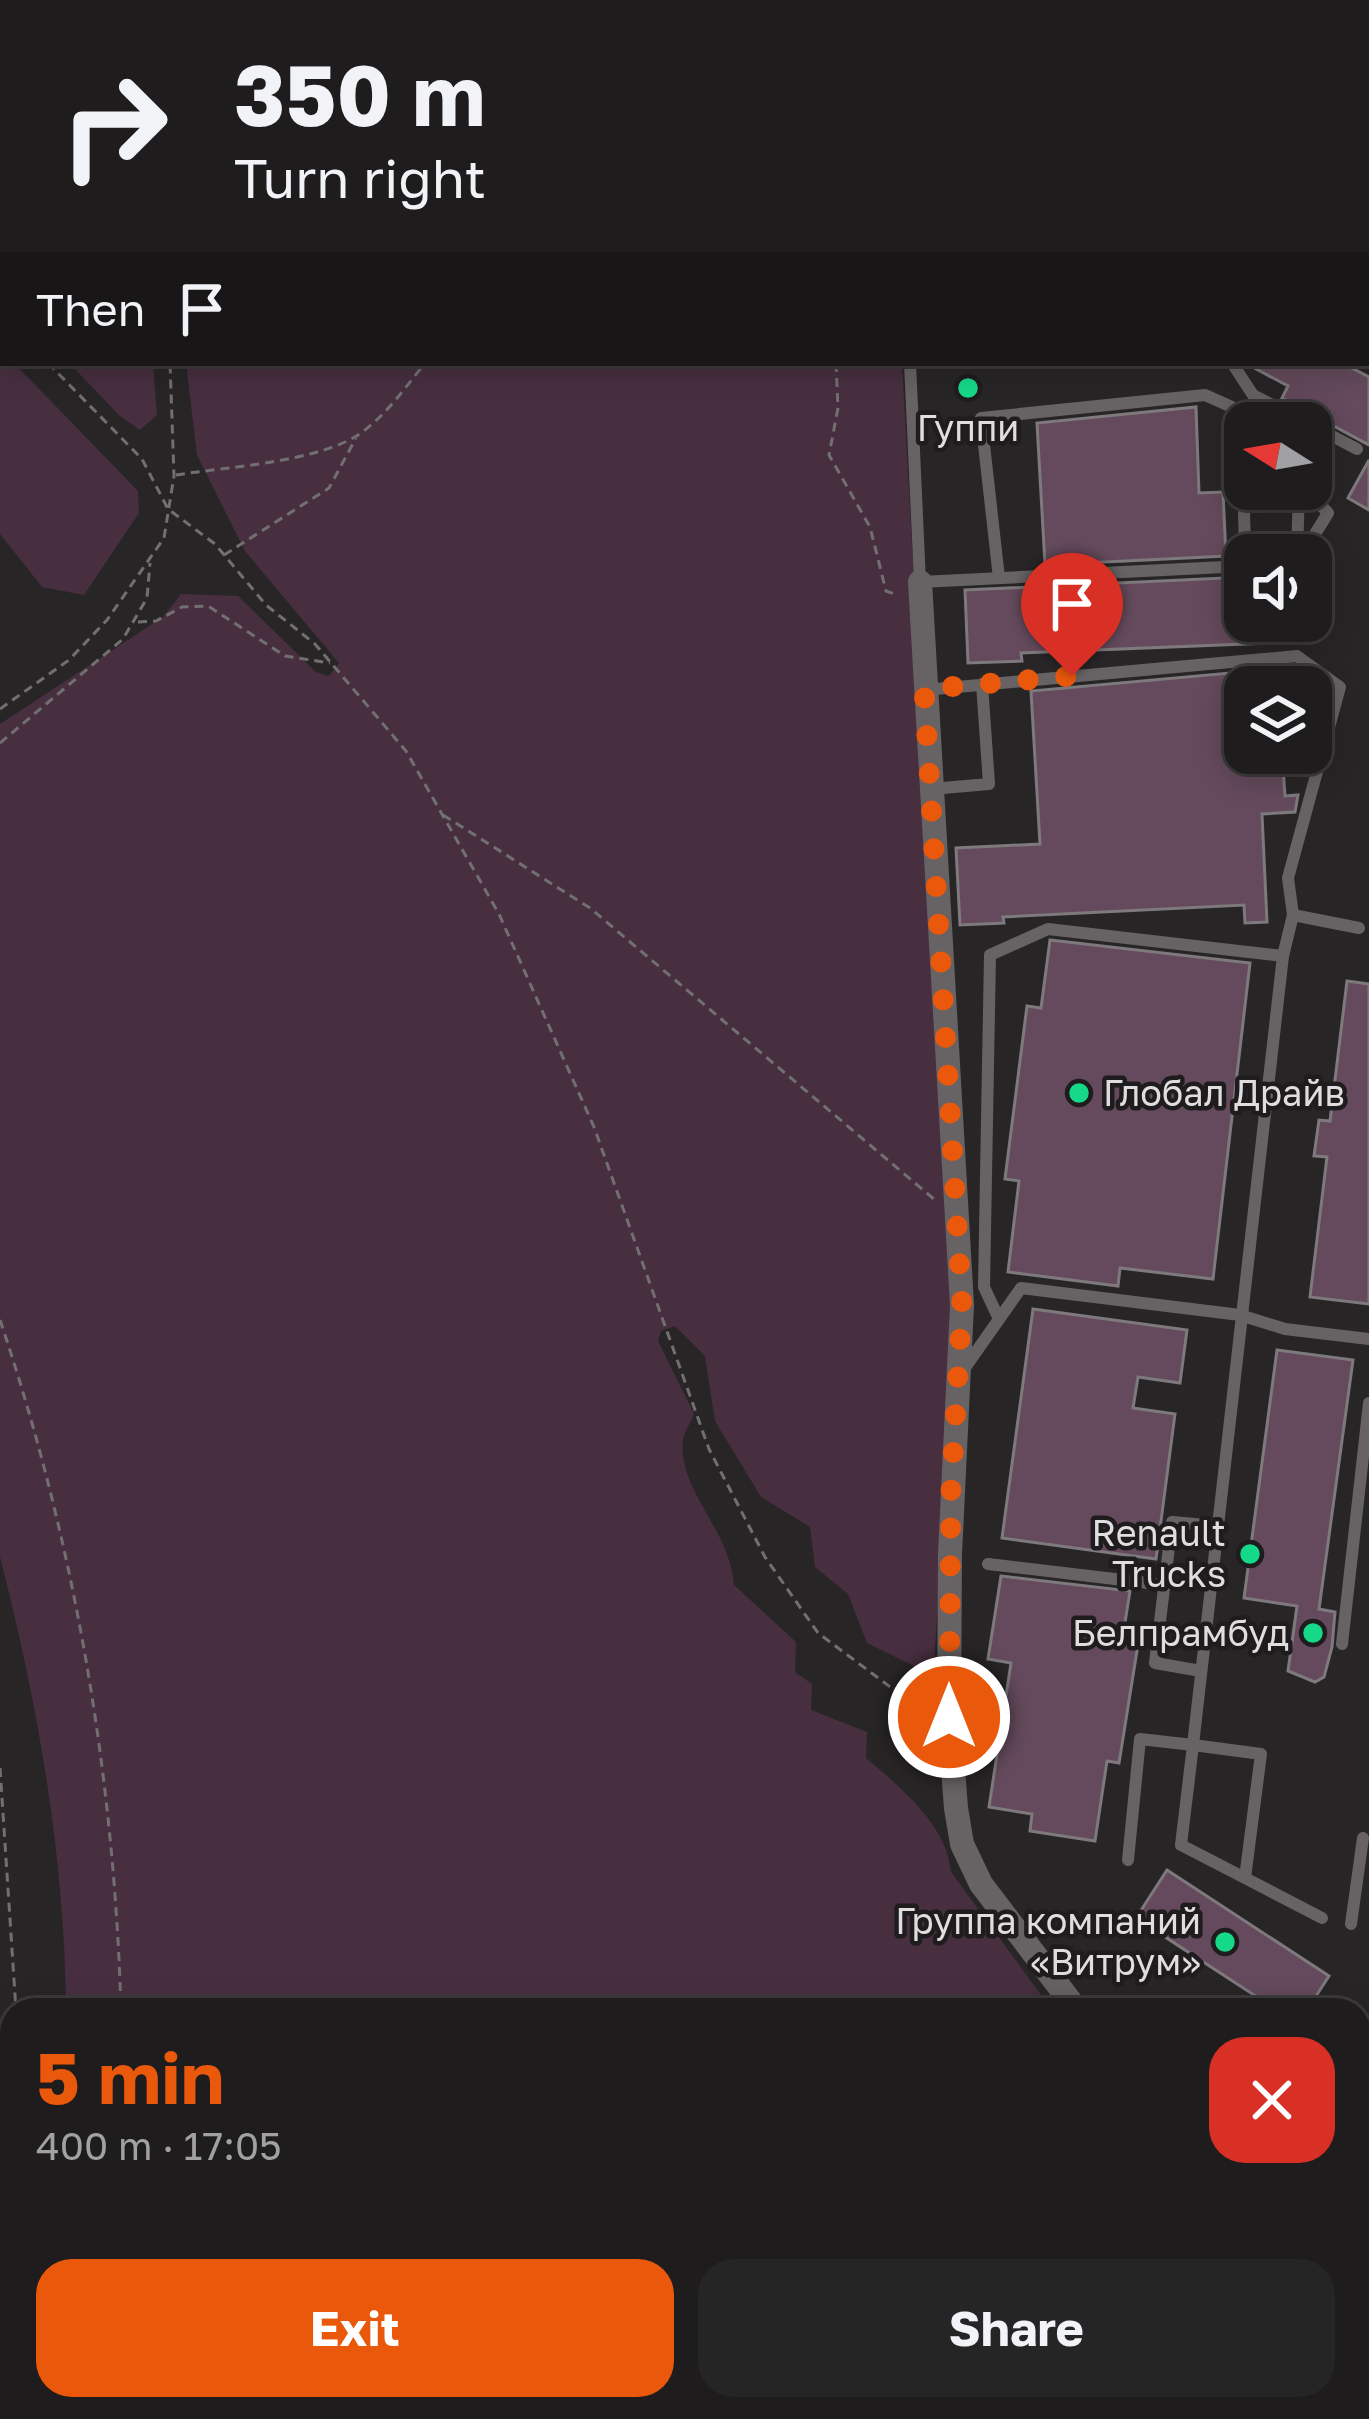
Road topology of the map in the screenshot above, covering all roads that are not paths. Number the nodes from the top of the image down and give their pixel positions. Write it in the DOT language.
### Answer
graph roads {
  1 [pos="910,366"];
  2 [pos="1234,366"];
  3 [pos="1267,402"];
  4 [pos="1332,436"];
  5 [pos="1357,449"];
  6 [pos="1245,534"];
  7 [pos="1224,567"];
  8 [pos="999,578"];
  9 [pos="920,581"];
  10 [pos="982,685"];
  11 [pos="924,689"];
  12 [pos="931,789"];
  13 [pos="1293,915"];
  14 [pos="1359,928"];
  15 [pos="1282,956"];
  16 [pos="1240,1315"];
  17 [pos="999,1319"];
  18 [pos="1369,1339"];
  19 [pos="960,1375"];
  20 [pos="1369,1402"];
  21 [pos="1217,1526"];
  22 [pos="988,1564"];
  23 [pos="1165,1585"];
  24 [pos="1342,1644"];
  25 [pos="1201,1671"];
  26 [pos="1193,1745"];
  27 [pos="1363,1838"];
  28 [pos="1128,1860"];
  29 [pos="1245,1878"];
  30 [pos="1322,1918"];
  31 [pos="1351,1924"];
  32 [pos="1068,1998"];
  1 -- 9 [label="lane"];
  2 -- 3 [label="lane"];
  4 -- 5 [label="lane"];
  6 -- 8 [label="lane"];
  7 -- 8 [label="lane"];
  8 -- 9 [label="lane"];
  9 -- 11 [label="street"];
  10 -- 11 [label="lane"];
  10 -- 12 [label="lane"];
  10 -- 13 [label="lane"];
  11 -- 12 [label="street"];
  12 -- 19 [label="street"];
  13 -- 14 [label="lane"];
  13 -- 15 [label="lane"];
  15 -- 16 [label="lane"];
  15 -- 17 [label="lane"];
  16 -- 17 [label="lane"];
  16 -- 18 [label="lane"];
  16 -- 21 [label="lane"];
  17 -- 19 [label="lane"];
  19 -- 32 [label="street"];
  20 -- 24 [label="lane"];
  21 -- 23 [label="lane"];
  21 -- 25 [label="lane"];
  22 -- 23 [label="lane"];
  23 -- 25 [label="lane"];
  25 -- 26 [label="lane"];
  26 -- 28 [label="lane"];
  26 -- 29 [label="lane"];
  26 -- 29 [label="lane"];
  27 -- 31 [label="lane"];
  29 -- 30 [label="lane"];
}
